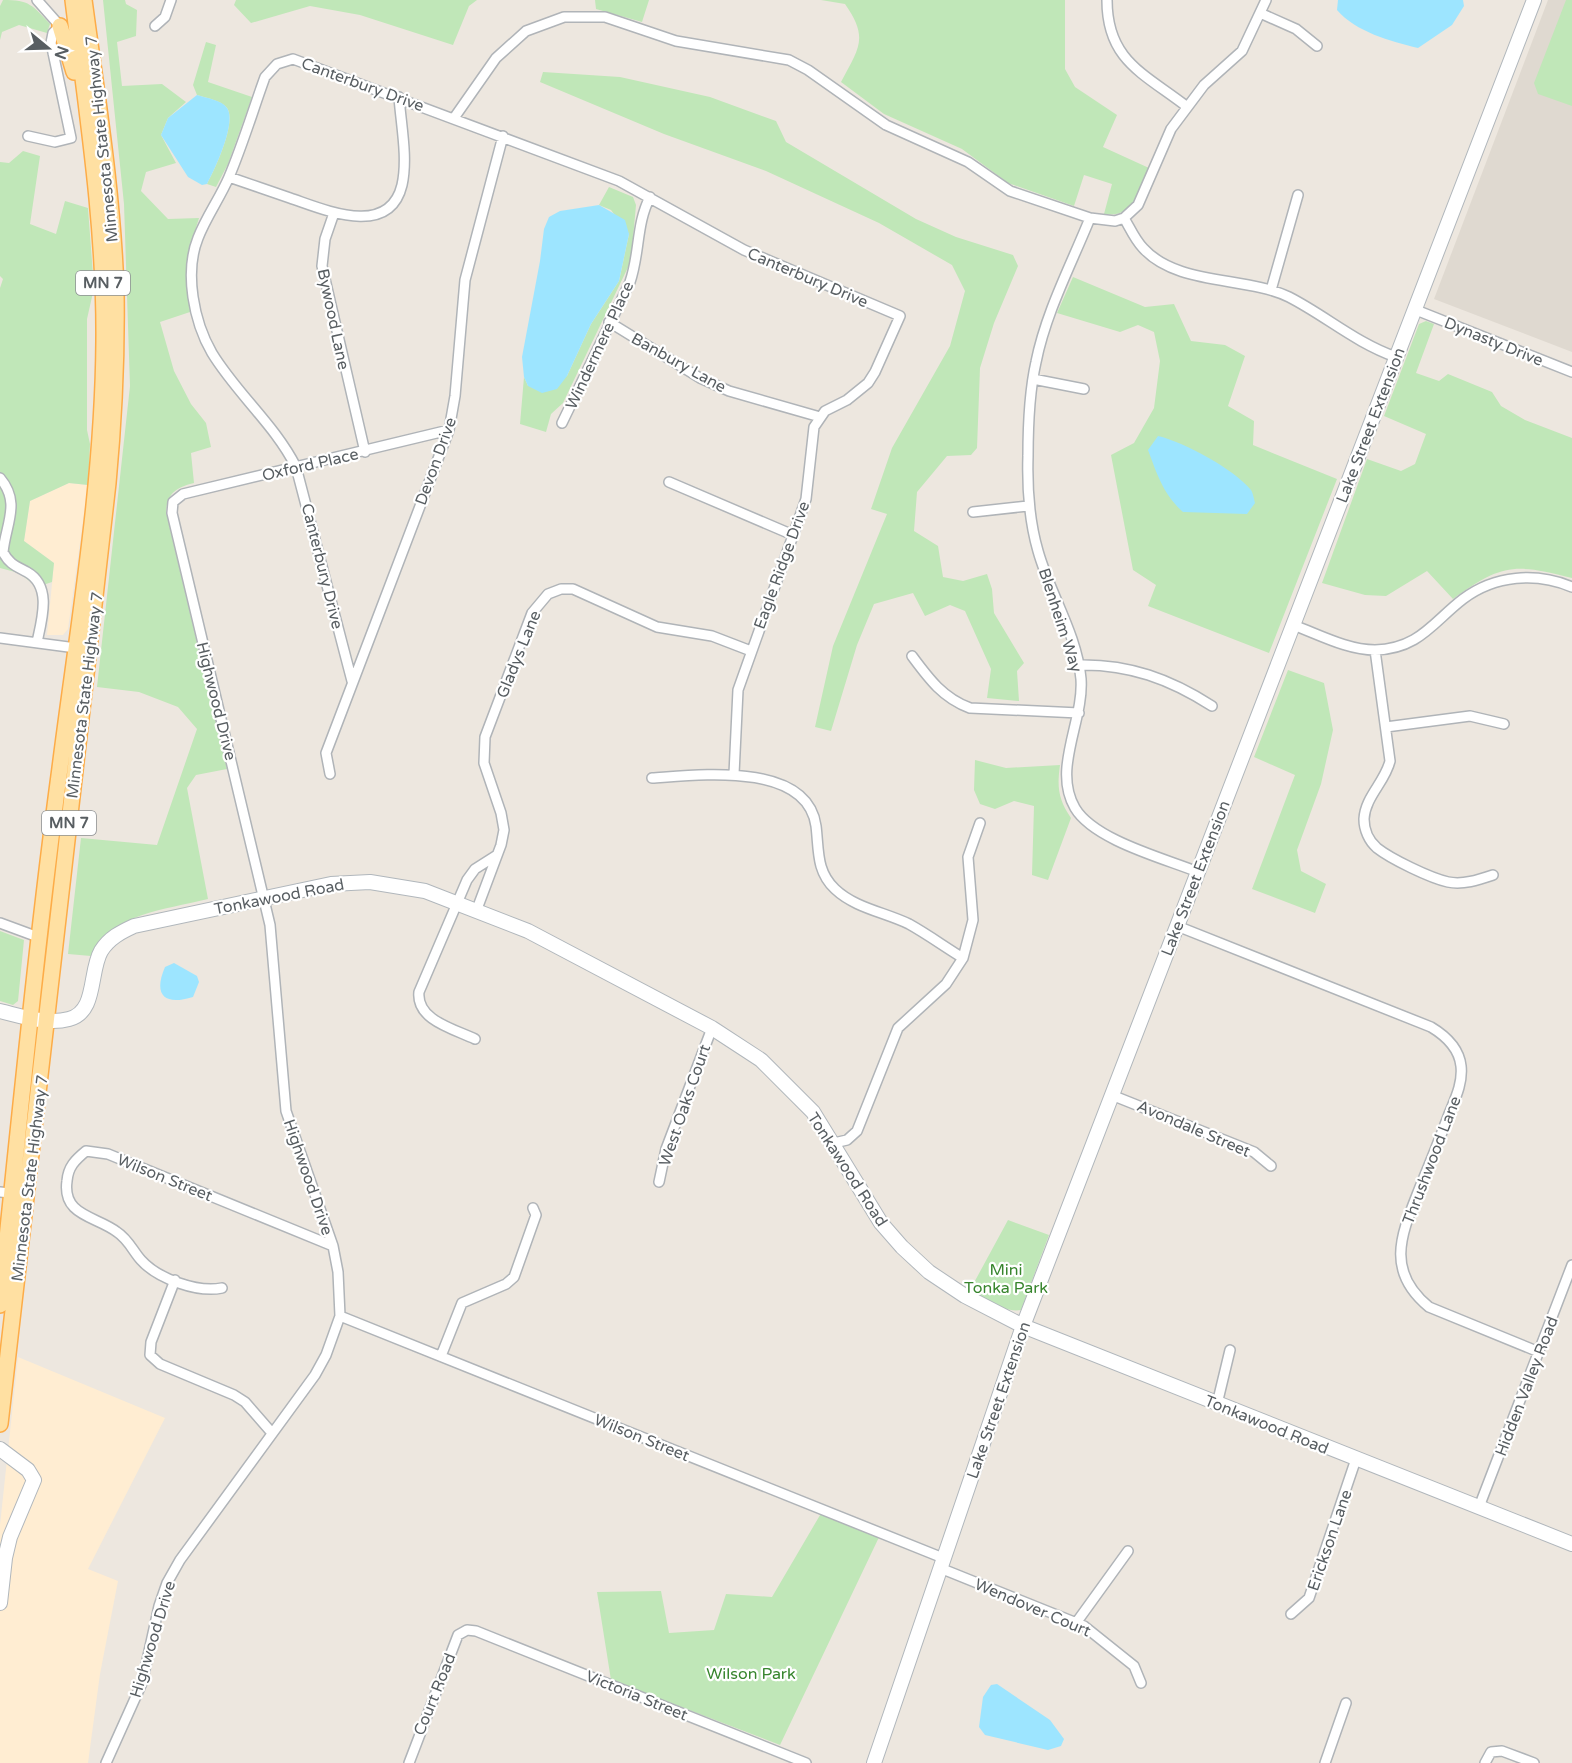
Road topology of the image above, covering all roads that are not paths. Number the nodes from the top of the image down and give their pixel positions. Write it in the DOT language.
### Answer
graph roads {
  1 [pos="37,0"];
  2 [pos="73,0"];
  3 [pos="84,0"];
  4 [pos="171,0"];
  5 [pos="1107,0"];
  6 [pos="1266,0"];
  7 [pos="1534,0"];
  8 [pos="1260,13"];
  9 [pos="60,26"];
  10 [pos="155,26"];
  11 [pos="1317,46"];
  12 [pos="399,97"];
  13 [pos="1186,106"];
  14 [pos="454,118"];
  15 [pos="88,122"];
  16 [pos="28,136"];
  17 [pos="503,136"];
  18 [pos="229,177"];
  19 [pos="1298,195"];
  20 [pos="650,197"];
  21 [pos="334,213"];
  22 [pos="1090,218"];
  23 [pos="1124,218"];
  24 [pos="1271,290"];
  25 [pos="1416,310"];
  26 [pos="609,322"];
  27 [pos="1396,357"];
  28 [pos="1572,372"];
  29 [pos="1033,379"];
  30 [pos="1084,389"];
  31 [pos="820,417"];
  32 [pos="562,423"];
  33 [pos="449,430"];
  34 [pos="365,452"];
  35 [pos="296,467"];
  36 [pos="0,477"];
  37 [pos="669,482"];
  38 [pos="173,502"];
  39 [pos="1028,506"];
  40 [pos="973,512"];
  41 [pos="793,535"];
  42 [pos="1572,586"];
  43 [pos="1293,625"];
  44 [pos="0,638"];
  45 [pos="37,642"];
  46 [pos="76,648"];
  47 [pos="1375,650"];
  48 [pos="751,651"];
  49 [pos="912,656"];
  50 [pos="1079,665"];
  51 [pos="352,681"];
  52 [pos="1212,706"];
  53 [pos="1078,713"];
  54 [pos="1504,724"];
  55 [pos="1386,727"];
  56 [pos="330,774"];
  57 [pos="734,774"];
  58 [pos="652,778"];
  59 [pos="980,823"];
  60 [pos="497,855"];
  61 [pos="1198,872"];
  62 [pos="1493,875"];
  63 [pos="264,898"];
  64 [pos="456,902"];
  65 [pos="477,909"];
  66 [pos="0,923"];
  67 [pos="1177,926"];
  68 [pos="38,937"];
  69 [pos="963,958"];
  70 [pos="0,1011"];
  71 [pos="29,1018"];
  72 [pos="47,1020"];
  73 [pos="712,1028"];
  74 [pos="475,1039"];
  75 [pos="1114,1096"];
  76 [pos="834,1143"];
  77 [pos="1271,1166"];
  78 [pos="659,1182"];
  79 [pos="5,1192"];
  80 [pos="533,1208"];
  81 [pos="333,1246"];
  82 [pos="1572,1265"];
  83 [pos="175,1280"];
  84 [pos="1569,1280"];
  85 [pos="222,1288"];
  86 [pos="0,1305"];
  87 [pos="340,1316"];
  88 [pos="1023,1326"];
  89 [pos="1230,1350"];
  90 [pos="1539,1352"];
  91 [pos="441,1356"];
  92 [pos="1217,1404"];
  93 [pos="0,1424"];
  94 [pos="272,1433"];
  95 [pos="0,1449"];
  96 [pos="1356,1459"];
  97 [pos="1479,1507"];
  98 [pos="1572,1544"];
  99 [pos="1128,1551"];
  100 [pos="942,1563"];
  101 [pos="0,1603"];
  102 [pos="1291,1614"];
  103 [pos="1076,1623"];
  104 [pos="467,1630"];
  105 [pos="1141,1683"];
  106 [pos="1346,1702"];
  107 [pos="106,1763"];
  108 [pos="409,1763"];
  109 [pos="806,1763"];
  110 [pos="874,1763"];
  111 [pos="1325,1763"];
  112 [pos="1485,1763"];
  113 [pos="1534,1763"];
  1 -- 9 [label="street"];
  2 -- 15 [label="main road, Minnesota State Highway 7 / MN 7"];
  3 -- 72 [label="main road, Minnesota State Highway 7 / MN 7"];
  4 -- 10 [label="street"];
  5 -- 13 [label="street"];
  6 -- 8 [label="street"];
  7 -- 25 [label="street, Lake Street Extension"];
  8 -- 11 [label="street"];
  8 -- 13 [label="street"];
  9 -- 15 [label="main road"];
  9 -- 16 [label="street"];
  12 -- 14 [label="street, Canterbury Drive"];
  12 -- 18 [label="street, Canterbury Drive"];
  12 -- 21 [label="street"];
  13 -- 23 [label="street"];
  14 -- 17 [label="street, Canterbury Drive"];
  14 -- 22 [label="street"];
  15 -- 46 [label="main road, Minnesota State Highway 7 / MN 7"];
  17 -- 20 [label="street, Canterbury Drive"];
  17 -- 33 [label="street, Devon Drive"];
  18 -- 21 [label="street"];
  18 -- 35 [label="street, Canterbury Drive"];
  19 -- 24 [label="street"];
  20 -- 26 [label="street, Windermere Place"];
  20 -- 31 [label="street, Canterbury Drive"];
  21 -- 34 [label="street, Bywood Lane"];
  22 -- 23 [label="street"];
  22 -- 29 [label="street, Blenheim Way"];
  23 -- 24 [label="street"];
  24 -- 27 [label="street"];
  25 -- 27 [label="street, Lake Street Extension"];
  25 -- 28 [label="street, Dynasty Drive"];
  26 -- 31 [label="street, Banbury Lane"];
  26 -- 32 [label="street, Windermere Place"];
  27 -- 43 [label="street, Lake Street Extension"];
  29 -- 30 [label="street"];
  29 -- 39 [label="street, Blenheim Way"];
  31 -- 41 [label="street, Eagle Ridge Drive"];
  33 -- 34 [label="street, Oxford Place"];
  33 -- 51 [label="street, Devon Drive"];
  34 -- 35 [label="street, Oxford Place"];
  35 -- 38 [label="street, Oxford Place"];
  35 -- 51 [label="street, Canterbury Drive"];
  36 -- 45 [label="street"];
  37 -- 41 [label="street"];
  38 -- 63 [label="street, Highwood Drive"];
  39 -- 40 [label="street"];
  39 -- 50 [label="street, Blenheim Way"];
  41 -- 48 [label="street, Eagle Ridge Drive"];
  42 -- 47 [label="street"];
  43 -- 47 [label="street"];
  43 -- 61 [label="street, Lake Street Extension"];
  44 -- 45 [label="street"];
  45 -- 46 [label="street"];
  46 -- 68 [label="main road, Minnesota State Highway 7 / MN 7"];
  47 -- 55 [label="street"];
  48 -- 57 [label="street, Eagle Ridge Drive"];
  48 -- 60 [label="street, Gladys Lane"];
  49 -- 53 [label="street"];
  50 -- 52 [label="street"];
  50 -- 53 [label="street, Blenheim Way"];
  51 -- 56 [label="street, Devon Drive"];
  53 -- 61 [label="street, Blenheim Way"];
  54 -- 55 [label="street"];
  55 -- 62 [label="street"];
  57 -- 58 [label="street"];
  57 -- 69 [label="street"];
  59 -- 69 [label="street"];
  60 -- 64 [label="street"];
  60 -- 65 [label="street, Gladys Lane"];
  61 -- 67 [label="street, Lake Street Extension"];
  63 -- 64 [label="street, Tonkawood Road"];
  63 -- 72 [label="street, Tonkawood Road"];
  63 -- 81 [label="street, Highwood Drive"];
  64 -- 65 [label="street, Tonkawood Road"];
  64 -- 74 [label="street"];
  65 -- 73 [label="street, Tonkawood Road"];
  66 -- 68 [label="street"];
  67 -- 75 [label="street, Lake Street Extension"];
  67 -- 90 [label="street, Thrushwood Lane"];
  68 -- 71 [label="main road, Minnesota State Highway 7 / MN 7"];
  69 -- 76 [label="street"];
  70 -- 71 [label="street, Tonkawood Road"];
  71 -- 72 [label="street, Tonkawood Road"];
  71 -- 79 [label="main road, Minnesota State Highway 7 / MN 7"];
  72 -- 93 [label="main road, Minnesota State Highway 7 / MN 7"];
  73 -- 76 [label="street, Tonkawood Road"];
  73 -- 78 [label="street, West Oaks Court"];
  75 -- 77 [label="street, Avondale Street"];
  75 -- 88 [label="street, Lake Street Extension"];
  76 -- 88 [label="street, Tonkawood Road"];
  79 -- 86 [label="main road, Minnesota State Highway 7 / MN 7"];
  80 -- 91 [label="street"];
  81 -- 83 [label="street, Wilson Street"];
  81 -- 87 [label="street, Highwood Drive"];
  82 -- 84 [label="street, Hidden Valley Road"];
  83 -- 85 [label="street, Wilson Street"];
  83 -- 94 [label="street"];
  84 -- 90 [label="street, Hidden Valley Road"];
  87 -- 91 [label="street, Wilson Street"];
  87 -- 94 [label="street, Highwood Drive"];
  88 -- 92 [label="street, Tonkawood Road"];
  88 -- 100 [label="street, Lake Street Extension"];
  89 -- 92 [label="street"];
  90 -- 97 [label="street, Hidden Valley Road"];
  91 -- 100 [label="street, Wilson Street"];
  92 -- 96 [label="street, Tonkawood Road"];
  94 -- 107 [label="street, Highwood Drive"];
  95 -- 101 [label="street"];
  96 -- 97 [label="street, Tonkawood Road"];
  96 -- 102 [label="street, Erickson Lane"];
  97 -- 98 [label="street, Tonkawood Road"];
  99 -- 103 [label="street"];
  100 -- 103 [label="street, Wendover Court"];
  100 -- 110 [label="street, Lake Street Extension"];
  103 -- 105 [label="street, Wendover Court"];
  104 -- 108 [label="street, Court Road"];
  104 -- 109 [label="street, Victoria Street"];
  106 -- 111 [label="street"];
  112 -- 113 [label="street"];
}
